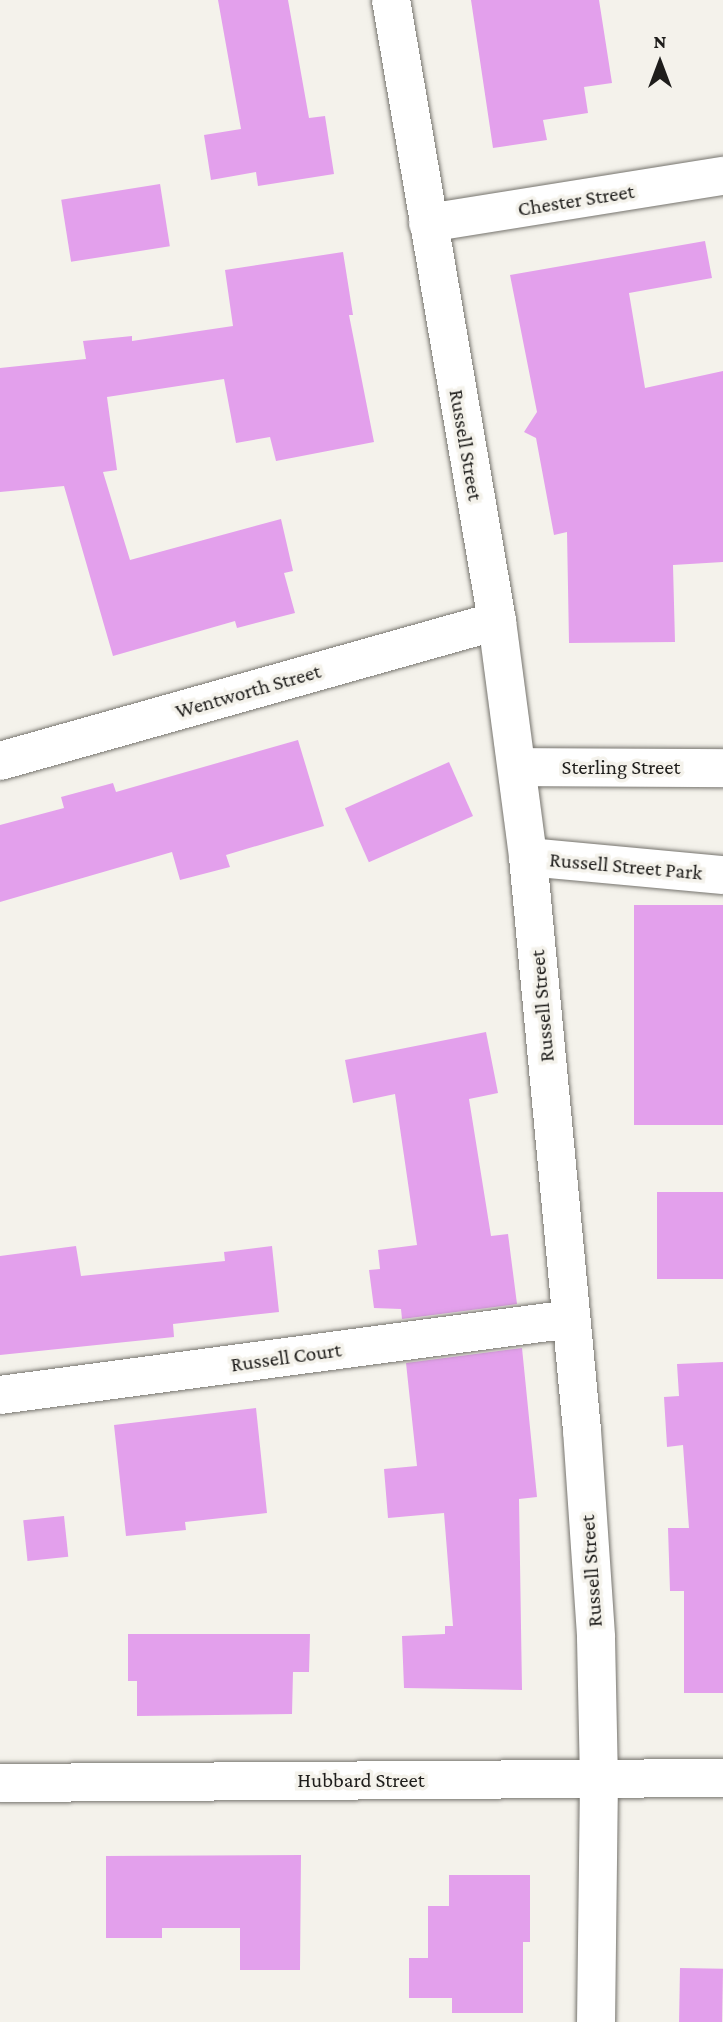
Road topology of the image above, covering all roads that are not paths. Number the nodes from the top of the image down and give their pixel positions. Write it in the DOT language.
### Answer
graph roads {
  1 [pos="391,0"];
  2 [pos="723,176"];
  3 [pos="428,223"];
  4 [pos="497,621"];
  5 [pos="0,761"];
  6 [pos="519,766"];
  7 [pos="723,768"];
  8 [pos="528,857"];
  9 [pos="723,875"];
  10 [pos="571,1319"];
  11 [pos="0,1395"];
  12 [pos="723,1778"];
  13 [pos="599,1779"];
  14 [pos="0,1783"];
  15 [pos="596,2022"];
  1 -- 3 [label="street, Russell Street"];
  2 -- 3 [label="street, Chester Street"];
  3 -- 4 [label="street, Russell Street"];
  4 -- 5 [label="street, Wentworth Street"];
  4 -- 6 [label="street, Russell Street"];
  6 -- 7 [label="street, Sterling Street"];
  6 -- 8 [label="street, Russell Street"];
  8 -- 9 [label="street, Russell Street Park"];
  8 -- 10 [label="street, Russell Street"];
  10 -- 11 [label="street, Russell Court"];
  10 -- 13 [label="street, Russell Street"];
  12 -- 13 [label="street, Hubbard Street"];
  13 -- 14 [label="street, Hubbard Street"];
  13 -- 15 [label="street, Russell Street"];
}
